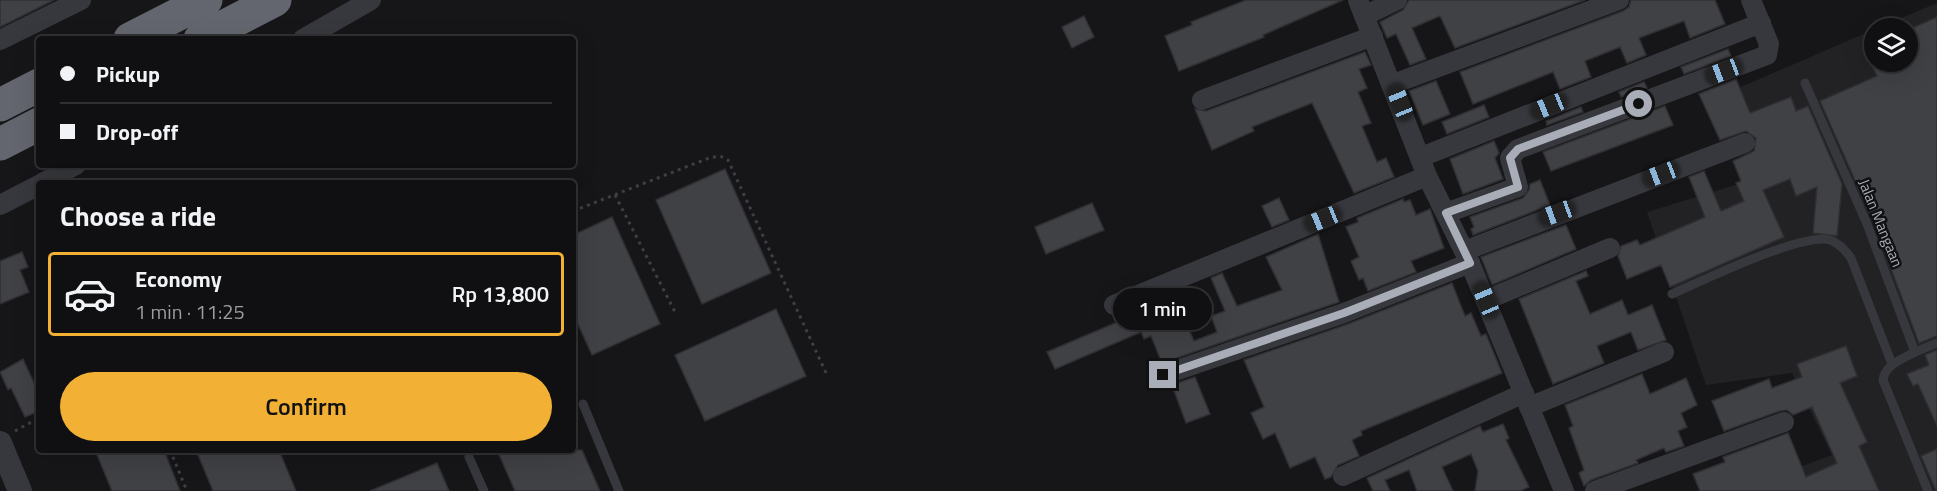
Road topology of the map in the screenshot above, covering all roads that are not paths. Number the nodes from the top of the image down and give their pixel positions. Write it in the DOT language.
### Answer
graph roads {
  1 [pos="81,0"];
  2 [pos="206,0"];
  3 [pos="275,0"];
  4 [pos="371,0"];
  5 [pos="1397,0"];
  6 [pos="1619,0"];
  7 [pos="1751,0"];
  8 [pos="1361,8"];
  9 [pos="1761,23"];
  10 [pos="136,36"];
  11 [pos="206,36"];
  12 [pos="308,36"];
  13 [pos="1373,36"];
  14 [pos="0,40"];
  15 [pos="1805,83"];
  16 [pos="1393,84"];
  17 [pos="36,87"];
  18 [pos="1202,100"];
  19 [pos="0,105"];
  20 [pos="36,126"];
  21 [pos="1745,143"];
  22 [pos="0,144"];
  23 [pos="1421,157"];
  24 [pos="70,168"];
  25 [pos="1427,176"];
  26 [pos="48,180"];
  27 [pos="36,187"];
  28 [pos="0,205"];
  29 [pos="1446,213"];
  30 [pos="1610,248"];
  31 [pos="1467,257"];
  32 [pos="1672,294"];
  33 [pos="1486,300"];
  34 [pos="1114,305"];
  35 [pos="1937,343"];
  36 [pos="1664,352"];
  37 [pos="1915,352"];
  38 [pos="1892,364"];
  39 [pos="1163,375"];
  40 [pos="1527,400"];
  41 [pos="583,404"];
  42 [pos="1784,422"];
  43 [pos="5,439"];
  44 [pos="469,457"];
  45 [pos="1342,476"];
  46 [pos="1559,489"];
  47 [pos="20,491"];
  48 [pos="484,491"];
  49 [pos="619,491"];
  50 [pos="1595,491"];
  51 [pos="1928,491"];
  1 -- 14 [label="street"];
  2 -- 10 [label="highway"];
  3 -- 11 [label="highway"];
  4 -- 12 [label="street"];
  5 -- 8 [label="street"];
  6 -- 16 [label="street"];
  7 -- 9 [label="street"];
  8 -- 13 [label="street"];
  9 -- 23 [label="street"];
  9 -- 29 [label="street"];
  13 -- 16 [label="street"];
  13 -- 18 [label="street"];
  15 -- 37 [label="lane, Jalan Mangaan"];
  16 -- 23 [label="street"];
  17 -- 19 [label="highway"];
  20 -- 22 [label="highway"];
  21 -- 31 [label="street"];
  23 -- 25 [label="street"];
  24 -- 26 [label="street"];
  25 -- 29 [label="street"];
  25 -- 34 [label="street"];
  27 -- 28 [label="street"];
  29 -- 31 [label="street"];
  30 -- 33 [label="street"];
  31 -- 33 [label="street"];
  31 -- 39 [label="street"];
  32 -- 38 [label="lane"];
  33 -- 40 [label="street"];
  35 -- 37 [label="lane"];
  36 -- 40 [label="street"];
  37 -- 38 [label="lane"];
  38 -- 51 [label="lane"];
  40 -- 45 [label="street"];
  40 -- 46 [label="street"];
  41 -- 49 [label="lane"];
  42 -- 50 [label="street"];
  43 -- 47 [label="street"];
  44 -- 48 [label="lane"];
}
